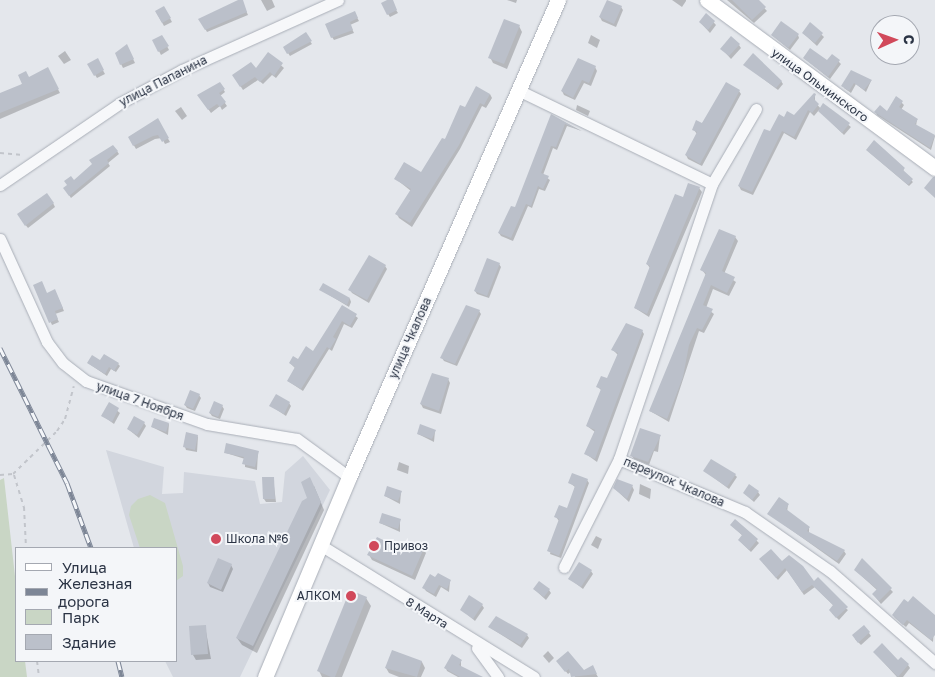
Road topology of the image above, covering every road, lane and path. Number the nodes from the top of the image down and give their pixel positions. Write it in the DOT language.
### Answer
graph roads {
  1 [pos="338,0"];
  2 [pos="558,0"];
  3 [pos="707,0"];
  4 [pos="520,91"];
  5 [pos="756,109"];
  6 [pos="0,153"];
  7 [pos="40,158"];
  8 [pos="935,168"];
  9 [pos="712,184"];
  10 [pos="0,185"];
  11 [pos="0,239"];
  12 [pos="78,374"];
  13 [pos="619,459"];
  14 [pos="13,474"];
  15 [pos="0,475"];
  16 [pos="349,476"];
  17 [pos="322,546"];
  18 [pos="26,547"];
  19 [pos="564,567"];
  20 [pos="471,641"];
  21 [pos="37,662"];
  22 [pos="935,663"];
  23 [pos="38,677"];
  24 [pos="265,677"];
  25 [pos="498,677"];
  26 [pos="534,677"];
  1 -- 7 [label="street, улица Папанина"];
  2 -- 4 [label="street, улица Чкалова"];
  3 -- 8 [label="street, улица Ольминского"];
  4 -- 9 [label="street"];
  4 -- 16 [label="street, улица Чкалова"];
  5 -- 9 [label="street, переулок Чкалова"];
  6 -- 7 [label="path"];
  7 -- 10 [label="street, улица Папанина"];
  9 -- 13 [label="street, переулок Чкалова"];
  11 -- 12 [label="street, улица 7 Ноября"];
  12 -- 14 [label="path"];
  12 -- 16 [label="street, улица 7 Ноября"];
  13 -- 19 [label="street"];
  13 -- 22 [label="street, переулок Чкалова"];
  14 -- 15 [label="path"];
  14 -- 18 [label="path"];
  16 -- 17 [label="street, улица Чкалова"];
  17 -- 20 [label="street, 8 Марта"];
  17 -- 24 [label="street, улица Чкалова"];
  20 -- 25 [label="street"];
  20 -- 26 [label="street, 8 Марта"];
  21 -- 23 [label="path"];
}
